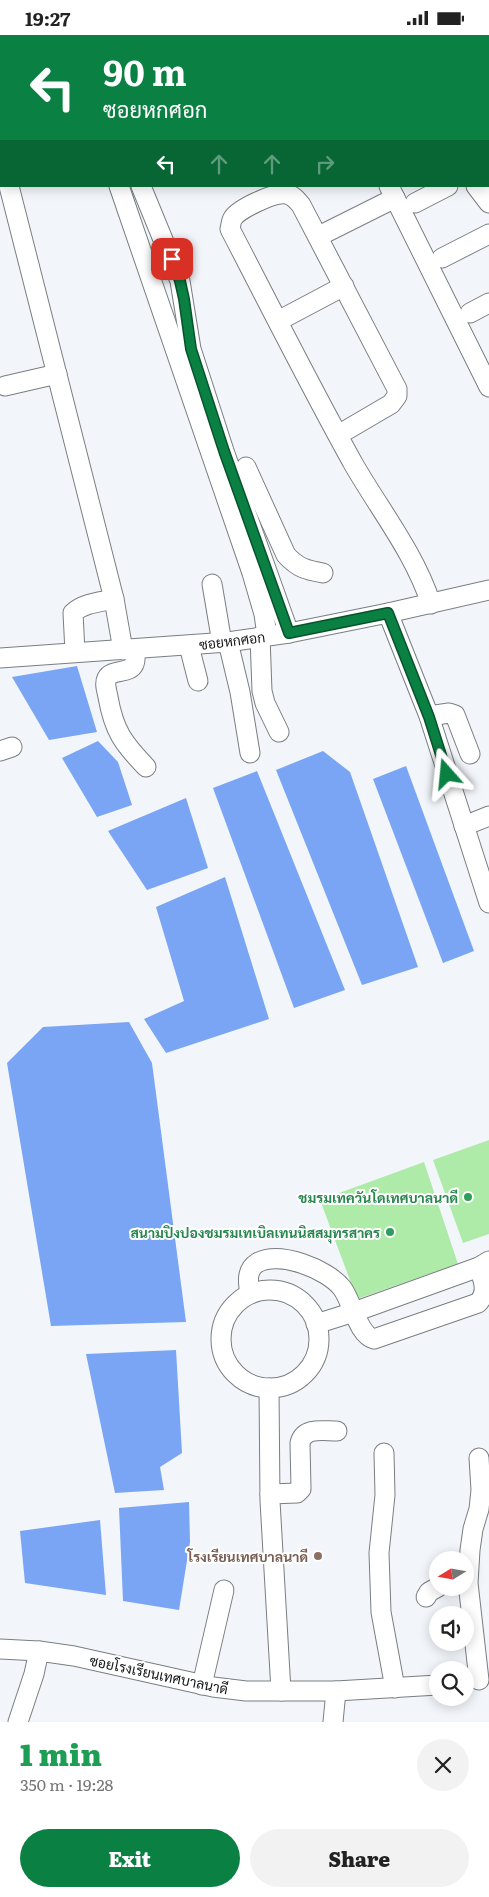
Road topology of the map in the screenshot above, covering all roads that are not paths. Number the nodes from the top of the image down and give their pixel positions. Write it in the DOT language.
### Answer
graph roads {
  1 [pos="9,187"];
  2 [pos="120,187"];
  3 [pos="141,187"];
  4 [pos="446,187"];
  5 [pos="477,187"];
  6 [pos="392,192"];
  7 [pos="415,203"];
  8 [pos="489,203"];
  9 [pos="489,234"];
  10 [pos="318,236"];
  11 [pos="442,258"];
  12 [pos="344,285"];
  13 [pos="489,303"];
  14 [pos="470,313"];
  15 [pos="278,321"];
  16 [pos="57,374"];
  17 [pos="5,386"];
  18 [pos="489,387"];
  19 [pos="338,435"];
  20 [pos="246,467"];
  21 [pos="286,555"];
  22 [pos="264,564"];
  23 [pos="323,573"];
  24 [pos="212,584"];
  25 [pos="489,590"];
  26 [pos="428,594"];
  27 [pos="114,599"];
  28 [pos="388,613"];
  29 [pos="273,626"];
  30 [pos="222,635"];
  31 [pos="74,641"];
  32 [pos="125,641"];
  33 [pos="189,646"];
  34 [pos="0,657"];
  35 [pos="198,681"];
  36 [pos="429,717"];
  37 [pos="279,731"];
  38 [pos="250,753"];
  39 [pos="470,754"];
  40 [pos="146,767"];
  41 [pos="489,816"];
  42 [pos="464,826"];
  43 [pos="485,876"];
  44 [pos="489,903"];
  45 [pos="484,1264"];
  46 [pos="250,1295"];
  47 [pos="354,1312"];
  48 [pos="316,1324"];
  49 [pos="269,1388"];
  50 [pos="337,1431"];
  51 [pos="384,1453"];
  52 [pos="480,1458"];
  53 [pos="485,1488"];
  54 [pos="270,1495"];
  55 [pos="482,1520"];
  56 [pos="470,1551"];
  57 [pos="224,1589"];
  58 [pos="468,1596"];
  59 [pos="0,1649"];
  60 [pos="39,1651"];
  61 [pos="478,1680"];
  62 [pos="202,1685"];
  63 [pos="429,1686"];
  64 [pos="394,1688"];
  65 [pos="281,1691"];
  66 [pos="336,1691"];
  67 [pos="18,1722"];
  68 [pos="332,1722"];
  1 -- 16 [label="street"];
  2 -- 29 [label="street"];
  3 -- 22 [label="street"];
  4 -- 7 [label="street"];
  5 -- 8 [label="street"];
  6 -- 10 [label="street"];
  6 -- 18 [label="street"];
  9 -- 11 [label="street"];
  10 -- 12 [label="street"];
  10 -- 15 [label="street"];
  12 -- 15 [label="street"];
  12 -- 19 [label="street"];
  13 -- 14 [label="street"];
  15 -- 19 [label="street"];
  16 -- 17 [label="street"];
  16 -- 27 [label="street"];
  19 -- 26 [label="street"];
  20 -- 21 [label="street"];
  21 -- 22 [label="street"];
  21 -- 23 [label="street"];
  22 -- 29 [label="street"];
  24 -- 30 [label="street"];
  25 -- 26 [label="street, ซอยหกศอก"];
  26 -- 28 [label="street, ซอยหกศอก"];
  27 -- 31 [label="street"];
  27 -- 32 [label="street"];
  28 -- 29 [label="street, ซอยหกศอก"];
  28 -- 36 [label="street"];
  29 -- 30 [label="street, ซอยหกศอก"];
  29 -- 37 [label="street"];
  30 -- 33 [label="street, ซอยหกศอก"];
  30 -- 38 [label="street"];
  31 -- 32 [label="street, ซอยหกศอก"];
  31 -- 34 [label="street, ซอยหกศอก"];
  32 -- 33 [label="street, ซอยหกศอก"];
  32 -- 40 [label="street"];
  33 -- 35 [label="street"];
  36 -- 39 [label="street"];
  36 -- 42 [label="street"];
  41 -- 42 [label="street"];
  42 -- 43 [label="street"];
  43 -- 44 [label="street"];
  45 -- 47 [label="street"];
  45 -- 47 [label="street"];
  46 -- 47 [label="street"];
  46 -- 48 [label="street"];
  46 -- 49 [label="street"];
  47 -- 48 [label="street"];
  48 -- 49 [label="street"];
  49 -- 54 [label="street"];
  50 -- 54 [label="street"];
  51 -- 64 [label="street"];
  52 -- 53 [label="street"];
  53 -- 55 [label="street"];
  54 -- 65 [label="street"];
  55 -- 56 [label="street"];
  57 -- 62 [label="street"];
  58 -- 61 [label="street"];
  59 -- 60 [label="street, ซอยโรงเรียนเทศบาลนาดี"];
  60 -- 62 [label="street, ซอยโรงเรียนเทศบาลนาดี"];
  60 -- 67 [label="street"];
  62 -- 65 [label="street, ซอยโรงเรียนเทศบาลนาดี"];
  63 -- 64 [label="street, ซอยโรงเรียนเทศบาลนาดี"];
  64 -- 66 [label="street, ซอยโรงเรียนเทศบาลนาดี"];
  65 -- 66 [label="street, ซอยโรงเรียนเทศบาลนาดี"];
  66 -- 68 [label="street"];
}
